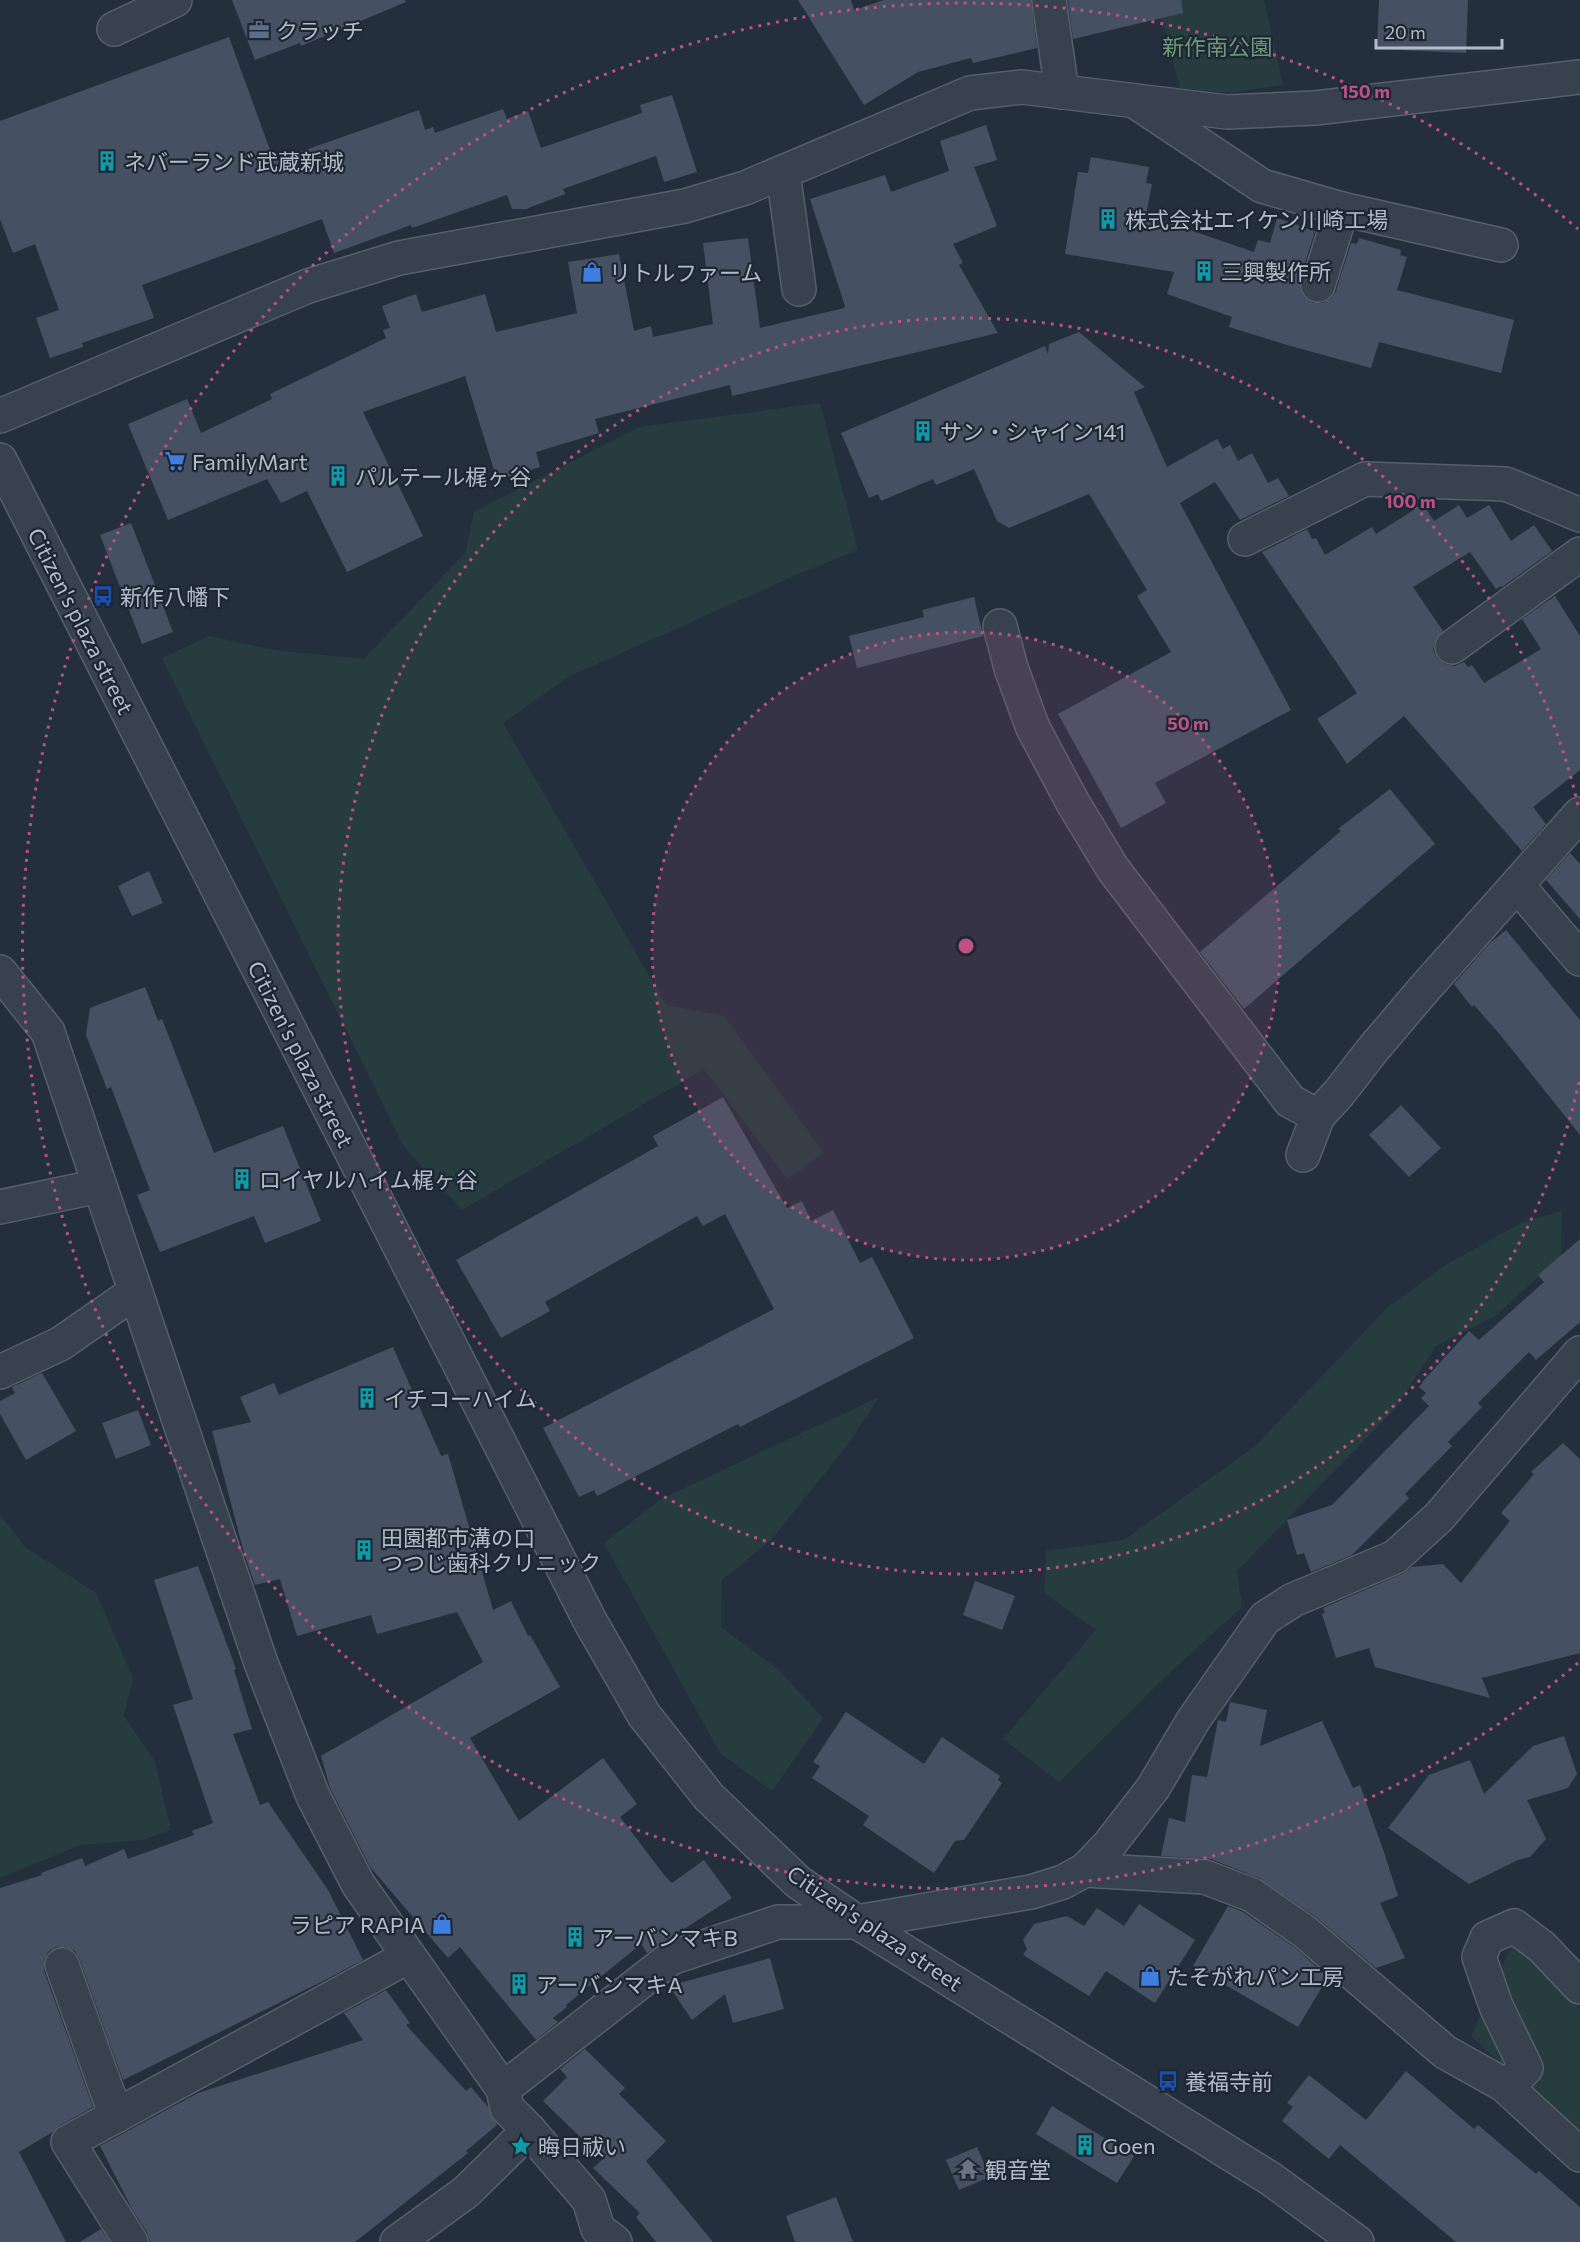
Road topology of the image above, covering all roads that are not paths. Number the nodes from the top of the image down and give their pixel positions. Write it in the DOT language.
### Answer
graph roads {
  1 [pos="1049,0"];
  2 [pos="167,2"];
  3 [pos="114,29"];
  4 [pos="1580,76"];
  5 [pos="1062,92"];
  6 [pos="1133,100"];
  7 [pos="783,172"];
  8 [pos="1342,209"];
  9 [pos="1501,245"];
  10 [pos="1318,285"];
  11 [pos="799,289"];
  12 [pos="0,416"];
  13 [pos="0,460"];
  14 [pos="7,492"];
  15 [pos="1580,515"];
  16 [pos="1245,539"];
  17 [pos="1580,554"];
  18 [pos="1000,626"];
  19 [pos="1452,647"];
  20 [pos="1580,813"];
  21 [pos="1517,885"];
  22 [pos="1580,959"];
  23 [pos="0,972"];
  24 [pos="1318,1116"];
  25 [pos="1303,1155"];
  26 [pos="99,1186"];
  27 [pos="0,1207"];
  28 [pos="135,1292"];
  29 [pos="1580,1353"];
  30 [pos="0,1372"];
  31 [pos="1085,1870"];
  32 [pos="857,1922"];
  33 [pos="407,1957"];
  34 [pos="62,1965"];
  35 [pos="1580,1987"];
  36 [pos="1504,2085"];
  37 [pos="503,2089"];
  38 [pos="116,2116"];
  39 [pos="529,2130"];
  40 [pos="1580,2155"];
  41 [pos="131,2242"];
  42 [pos="397,2242"];
  43 [pos="615,2242"];
  44 [pos="1357,2242"];
  1 -- 5 [label="street"];
  2 -- 3 [label="street"];
  4 -- 6 [label="street"];
  5 -- 6 [label="street"];
  5 -- 7 [label="street"];
  6 -- 8 [label="street"];
  7 -- 11 [label="street"];
  7 -- 12 [label="street"];
  8 -- 9 [label="street"];
  8 -- 10 [label="street"];
  13 -- 14 [label="street, Citizen's plaza street"];
  14 -- 32 [label="street, Citizen's plaza street"];
  15 -- 16 [label="street"];
  17 -- 19 [label="street"];
  18 -- 24 [label="street"];
  20 -- 21 [label="street"];
  21 -- 22 [label="street"];
  21 -- 24 [label="street"];
  23 -- 26 [label="street"];
  24 -- 25 [label="street"];
  26 -- 27 [label="street"];
  26 -- 28 [label="street"];
  28 -- 30 [label="street"];
  28 -- 33 [label="street"];
  29 -- 31 [label="street"];
  31 -- 32 [label="street"];
  31 -- 36 [label="street"];
  32 -- 37 [label="street"];
  32 -- 44 [label="street, Citizen's plaza street"];
  33 -- 37 [label="street"];
  33 -- 38 [label="street"];
  34 -- 38 [label="street"];
  35 -- 36 [label="street"];
  36 -- 40 [label="street"];
  37 -- 39 [label="street"];
  38 -- 41 [label="street"];
  39 -- 42 [label="street"];
  39 -- 43 [label="street"];
}
